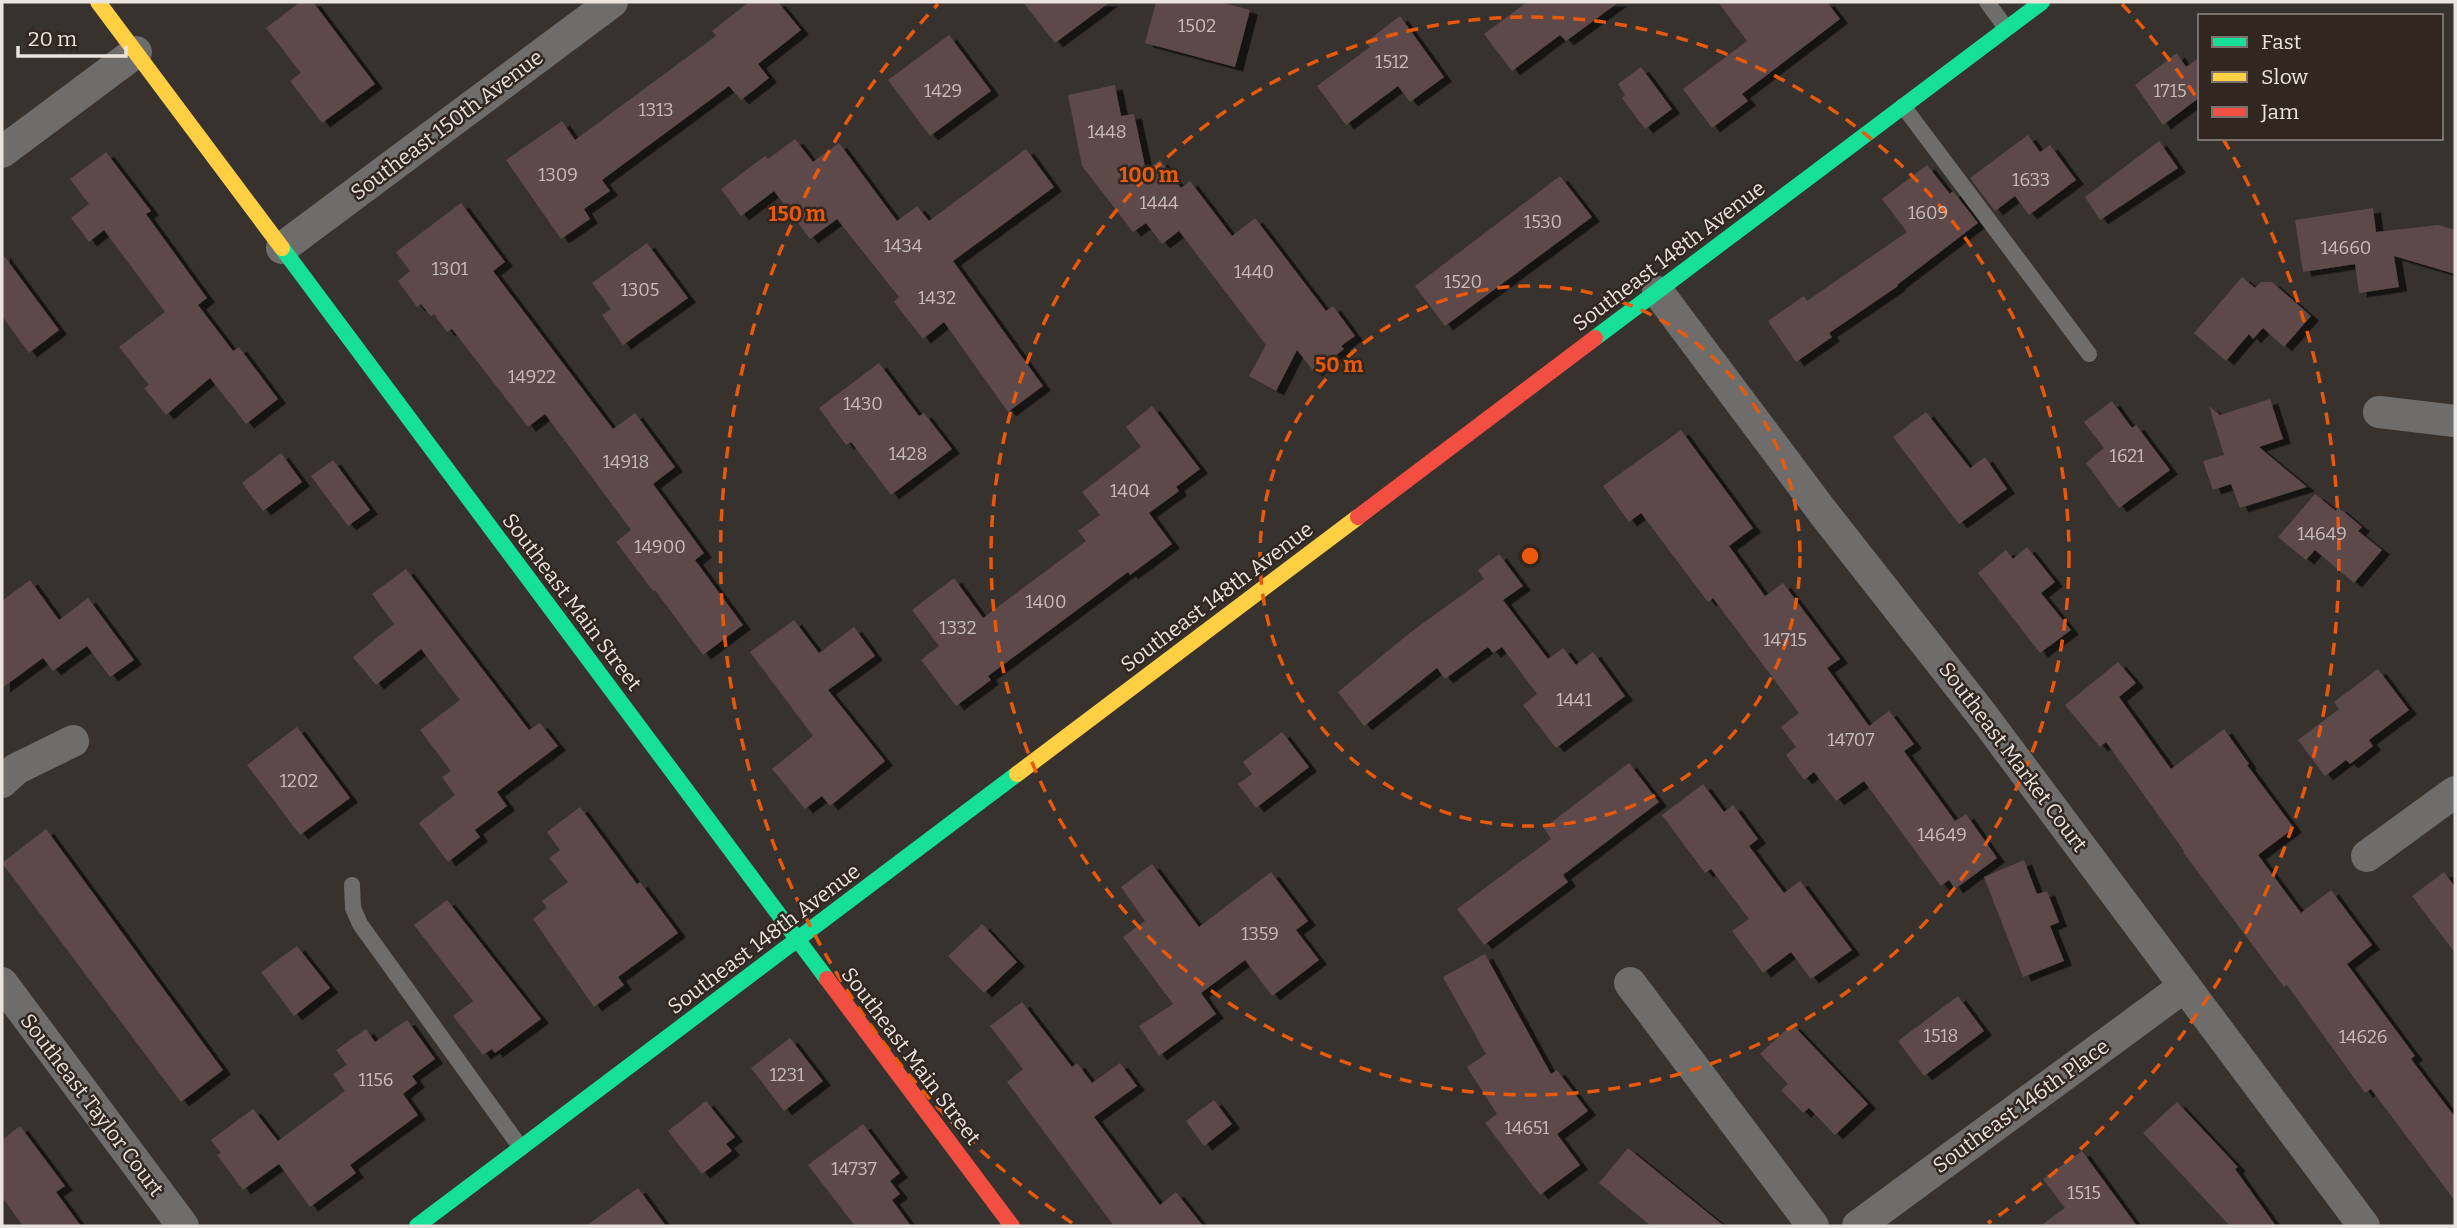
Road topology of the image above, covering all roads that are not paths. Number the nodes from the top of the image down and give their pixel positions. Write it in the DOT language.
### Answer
graph roads {
  1 [pos="98,2"];
  2 [pos="612,2"];
  3 [pos="1987,2"];
  4 [pos="2042,2"];
  5 [pos="2007,28"];
  6 [pos="136,52"];
  7 [pos="1903,106"];
  8 [pos="2,152"];
  9 [pos="282,248"];
  10 [pos="1658,292"];
  11 [pos="2089,354"];
  12 [pos="2379,412"];
  13 [pos="2455,421"];
  14 [pos="73,741"];
  15 [pos="2,782"];
  16 [pos="2455,792"];
  17 [pos="2367,856"];
  18 [pos="352,885"];
  19 [pos="798,939"];
  20 [pos="2,983"];
  21 [pos="1630,983"];
  22 [pos="2185,986"];
  23 [pos="522,1147"];
  24 [pos="183,1226"];
  25 [pos="417,1226"];
  26 [pos="1012,1226"];
  27 [pos="1813,1226"];
  28 [pos="1857,1226"];
  29 [pos="2364,1226"];
  1 -- 6 [label="main road, Southeast Main Street"];
  2 -- 9 [label="street, Southeast 150th Avenue"];
  3 -- 5 [label="lane"];
  4 -- 5 [label="main road, Southeast 148th Avenue"];
  5 -- 7 [label="main road, Southeast 148th Avenue"];
  6 -- 8 [label="street"];
  6 -- 9 [label="main road, Southeast Main Street"];
  7 -- 10 [label="main road, Southeast 148th Avenue"];
  7 -- 11 [label="lane"];
  9 -- 19 [label="main road, Southeast Main Street"];
  10 -- 19 [label="main road, Southeast 148th Avenue"];
  10 -- 22 [label="street, Southeast Market Court"];
  12 -- 13 [label="street"];
  14 -- 15 [label="street"];
  16 -- 17 [label="street"];
  18 -- 23 [label="lane"];
  19 -- 23 [label="main road, Southeast 148th Avenue"];
  19 -- 26 [label="main road, Southeast Main Street"];
  20 -- 24 [label="street, Southeast Taylor Court"];
  21 -- 27 [label="street"];
  22 -- 28 [label="street, Southeast 146th Place"];
  22 -- 29 [label="street, Southeast Market Court"];
  23 -- 25 [label="main road, Southeast 148th Avenue"];
}
